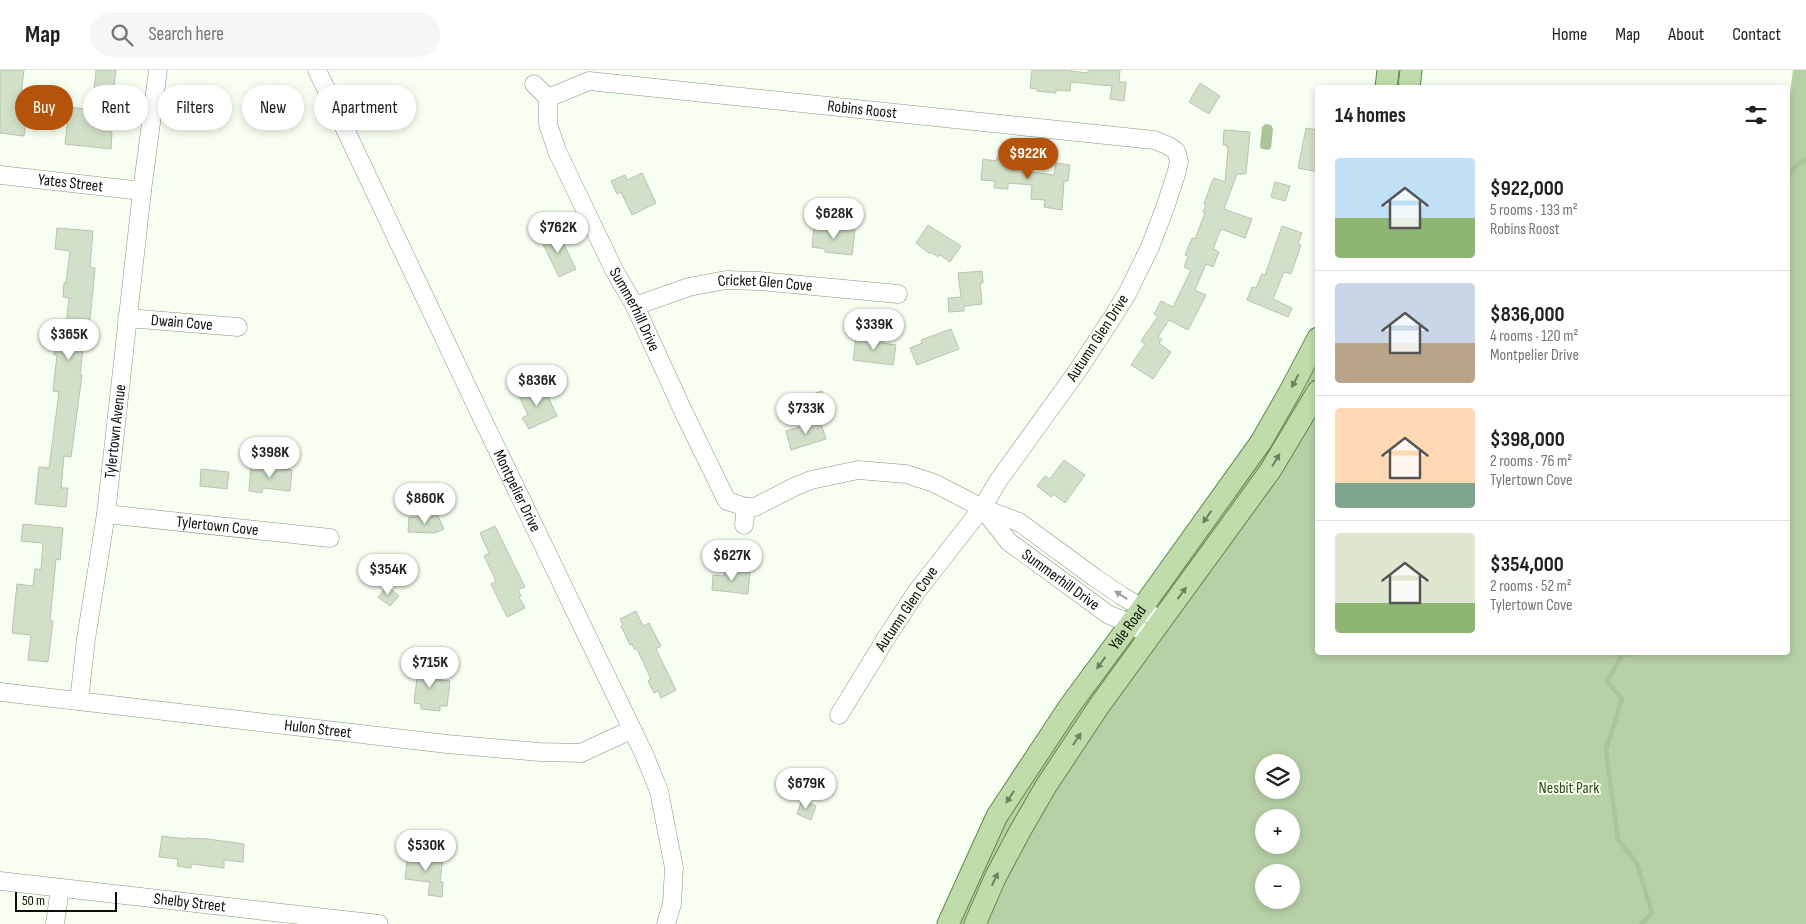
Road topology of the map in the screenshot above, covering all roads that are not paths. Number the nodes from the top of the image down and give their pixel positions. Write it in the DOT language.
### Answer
graph roads {
  1 [pos="158,70"];
  2 [pos="317,70"];
  3 [pos="1388,70"];
  4 [pos="1411,70"];
  5 [pos="534,84"];
  6 [pos="1386,85"];
  7 [pos="1409,85"];
  8 [pos="548,98"];
  9 [pos="1176,151"];
  10 [pos="0,176"];
  11 [pos="142,191"];
  12 [pos="898,294"];
  13 [pos="636,306"];
  14 [pos="127,318"];
  15 [pos="238,328"];
  16 [pos="1315,344"];
  17 [pos="1315,396"];
  18 [pos="746,507"];
  19 [pos="982,508"];
  20 [pos="106,514"];
  21 [pos="744,525"];
  22 [pos="330,538"];
  23 [pos="1137,615"];
  24 [pos="1156,630"];
  25 [pos="0,692"];
  26 [pos="79,701"];
  27 [pos="839,715"];
  28 [pos="632,730"];
  29 [pos="0,881"];
  30 [pos="60,888"];
  31 [pos="56,924"];
  32 [pos="379,924"];
  33 [pos="666,924"];
  34 [pos="948,924"];
  35 [pos="975,924"];
  1 -- 11 [label="street, Tylertown Avenue"];
  2 -- 28 [label="street, Montpelier Drive"];
  3 -- 6 [label="main road"];
  4 -- 7 [label="main road"];
  5 -- 8 [label="street"];
  8 -- 9 [label="street, Robins Roost"];
  8 -- 13 [label="street, Summerhill Drive"];
  9 -- 19 [label="street, Autumn Glen Drive"];
  10 -- 11 [label="street, Yates Street"];
  11 -- 14 [label="street, Tylertown Avenue"];
  12 -- 13 [label="street, Cricket Glen Cove"];
  13 -- 18 [label="street, Summerhill Drive"];
  14 -- 15 [label="street, Dwain Cove"];
  14 -- 20 [label="street, Tylertown Avenue"];
  16 -- 23 [label="main road, Yale Road, one-way"];
  24 -- 17 [label="main road, Yale Road, one-way"];
  18 -- 19 [label="street, Summerhill Drive"];
  18 -- 21 [label="street"];
  19 -- 23 [label="street, Summerhill Drive"];
  19 -- 27 [label="street, Autumn Glen Cove"];
  20 -- 22 [label="street, Tylertown Cove"];
  20 -- 26 [label="street, Tylertown Avenue"];
  23 -- 24 [label="street, Summerhill Drive"];
  23 -- 34 [label="main road, Yale Road, one-way"];
  35 -- 24 [label="main road, Yale Road, one-way"];
  25 -- 26 [label="street, Hulon Street"];
  26 -- 28 [label="street, Hulon Street"];
  28 -- 33 [label="street, Montpelier Drive"];
  29 -- 30 [label="street, Shelby Street"];
  30 -- 31 [label="street"];
  30 -- 32 [label="street, Shelby Street"];
}
